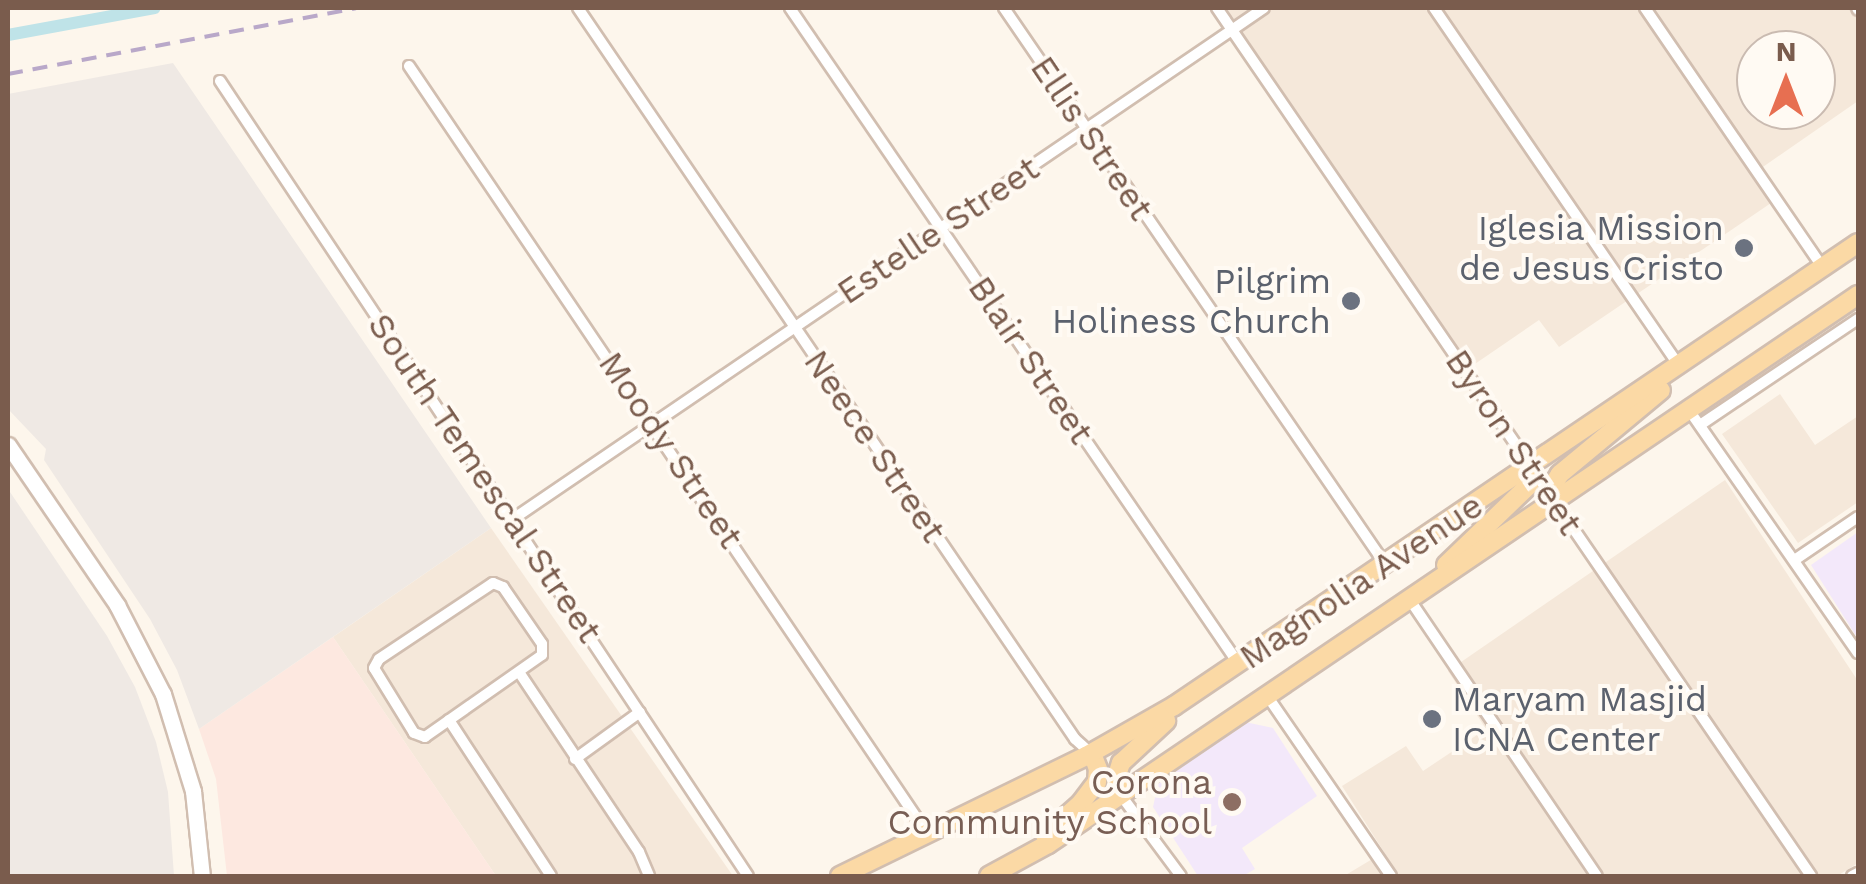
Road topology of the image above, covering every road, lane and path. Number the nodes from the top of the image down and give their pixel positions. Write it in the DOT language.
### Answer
graph roads {
  1 [pos="578,8"];
  2 [pos="790,8"];
  3 [pos="1004,8"];
  4 [pos="1217,8"];
  5 [pos="1264,8"];
  6 [pos="1434,8"];
  7 [pos="1645,8"];
  8 [pos="1231,30"];
  9 [pos="409,66"];
  10 [pos="220,81"];
  11 [pos="1086,129"];
  12 [pos="941,229"];
  13 [pos="1858,243"];
  14 [pos="1823,268"];
  15 [pos="1858,285"];
  16 [pos="1858,295"];
  17 [pos="1858,319"];
  18 [pos="1816,324"];
  19 [pos="794,327"];
  20 [pos="1679,366"];
  21 [pos="1694,418"];
  22 [pos="652,421"];
  23 [pos="8,449"];
  24 [pos="1531,466"];
  25 [pos="1554,502"];
  26 [pos="1858,517"];
  27 [pos="512,519"];
  28 [pos="1796,559"];
  29 [pos="1386,565"];
  30 [pos="1410,600"];
  31 [pos="1858,652"];
  32 [pos="1238,663"];
  33 [pos="519,672"];
  34 [pos="1216,680"];
  35 [pos="1268,697"];
  36 [pos="640,712"];
  37 [pos="449,720"];
  38 [pos="1092,753"];
  39 [pos="576,759"];
  40 [pos="1120,794"];
  41 [pos="929,836"];
  42 [pos="1012,864"];
  43 [pos="1858,873"];
  44 [pos="202,876"];
  45 [pos="550,876"];
  46 [pos="649,876"];
  47 [pos="748,876"];
  48 [pos="840,876"];
  49 [pos="989,876"];
  50 [pos="1182,876"];
  51 [pos="1390,876"];
  52 [pos="1597,876"];
  53 [pos="1811,876"];
  54 [pos="1852,876"];
  1 -- 19 [label="street, Neece Street"];
  2 -- 12 [label="street, Blair Street"];
  3 -- 11 [label="street, Ellis Street"];
  4 -- 8 [label="street, Byron Street"];
  5 -- 8 [label="street, Estelle Street"];
  6 -- 20 [label="street"];
  7 -- 14 [label="street"];
  8 -- 11 [label="street, Estelle Street"];
  8 -- 24 [label="street, Byron Street"];
  9 -- 22 [label="street, Moody Street"];
  10 -- 27 [label="street, South Temescal Street"];
  11 -- 12 [label="street, Estelle Street"];
  11 -- 29 [label="street, Ellis Street"];
  12 -- 19 [label="street, Estelle Street"];
  12 -- 32 [label="street, Blair Street"];
  13 -- 14 [label="main road, Magnolia Avenue"];
  14 -- 20 [label="main road, Magnolia Avenue"];
  15 -- 18 [label="main road"];
  16 -- 18 [label="main road, Magnolia Avenue"];
  17 -- 21 [label="street, Magnolia Avenue"];
  18 -- 21 [label="main road, Magnolia Avenue"];
  19 -- 22 [label="street, Estelle Street"];
  19 -- 38 [label="street, Neece Street"];
  20 -- 24 [label="main road, Magnolia Avenue"];
  20 -- 25 [label="main road"];
  21 -- 25 [label="main road, Magnolia Avenue"];
  21 -- 28 [label="street"];
  22 -- 27 [label="street, Estelle Street"];
  22 -- 41 [label="street, Moody Street"];
  23 -- 44 [label="main road"];
  24 -- 25 [label="street, Byron Street"];
  24 -- 29 [label="main road, Magnolia Avenue"];
  24 -- 30 [label="main road"];
  25 -- 30 [label="main road, Magnolia Avenue"];
  25 -- 53 [label="street, Byron Street"];
  26 -- 28 [label="street"];
  27 -- 36 [label="street, South Temescal Street"];
  28 -- 31 [label="street"];
  29 -- 32 [label="main road, Magnolia Avenue"];
  30 -- 35 [label="main road, Magnolia Avenue"];
  30 -- 52 [label="street"];
  32 -- 34 [label="main road, Magnolia Avenue"];
  33 -- 37 [label="street"];
  33 -- 37 [label="street"];
  33 -- 39 [label="street"];
  34 -- 38 [label="main road, Magnolia Avenue"];
  34 -- 40 [label="main road"];
  35 -- 40 [label="main road, Magnolia Avenue"];
  35 -- 51 [label="street"];
  36 -- 39 [label="street"];
  36 -- 47 [label="street, South Temescal Street"];
  37 -- 45 [label="street"];
  38 -- 40 [label="street, Neece Street"];
  38 -- 41 [label="main road, Magnolia Avenue"];
  38 -- 42 [label="main road"];
  39 -- 46 [label="street"];
  40 -- 42 [label="main road, Magnolia Avenue"];
  40 -- 50 [label="street, Neece Street"];
  41 -- 48 [label="main road, Magnolia Avenue"];
  42 -- 49 [label="main road, Magnolia Avenue"];
  43 -- 54 [label="street"];
}
